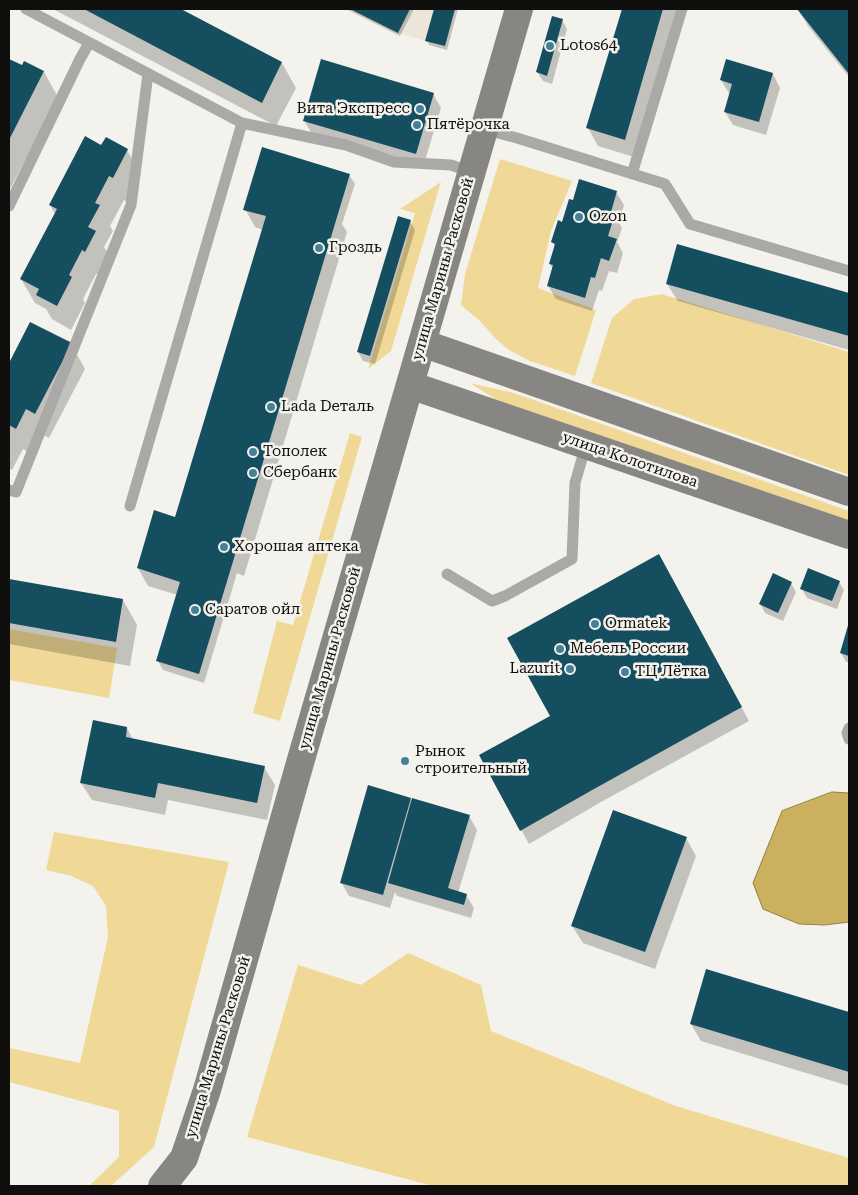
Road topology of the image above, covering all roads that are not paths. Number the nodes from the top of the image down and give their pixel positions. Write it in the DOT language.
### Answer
graph roads {
  1 [pos="26,9"];
  2 [pos="518,9"];
  3 [pos="682,9"];
  4 [pos="89,43"];
  5 [pos="148,74"];
  6 [pos="242,124"];
  7 [pos="484,127"];
  8 [pos="471,172"];
  9 [pos="632,174"];
  10 [pos="9,206"];
  11 [pos="849,271"];
  12 [pos="422,343"];
  13 [pos="410,384"];
  14 [pos="586,445"];
  15 [pos="9,490"];
  16 [pos="849,492"];
  17 [pos="130,506"];
  18 [pos="849,535"];
  19 [pos="447,574"];
  20 [pos="849,728"];
  21 [pos="849,739"];
  22 [pos="162,1186"];
  1 -- 4 [label="lane"];
  2 -- 7 [label="main road, улица Марины Расковой"];
  3 -- 9 [label="lane"];
  4 -- 5 [label="lane"];
  4 -- 10 [label="lane"];
  5 -- 6 [label="lane"];
  5 -- 15 [label="lane"];
  6 -- 8 [label="lane"];
  6 -- 17 [label="lane"];
  7 -- 8 [label="main road, улица Марины Расковой"];
  7 -- 9 [label="lane"];
  8 -- 12 [label="main road, улица Марины Расковой"];
  9 -- 11 [label="lane"];
  12 -- 13 [label="main road, улица Марины Расковой"];
  12 -- 16 [label="main road"];
  13 -- 14 [label="main road, улица Колотилова"];
  13 -- 22 [label="main road, улица Марины Расковой"];
  14 -- 18 [label="main road, улица Колотилова"];
  14 -- 19 [label="lane"];
  20 -- 21 [label="lane"];
}
